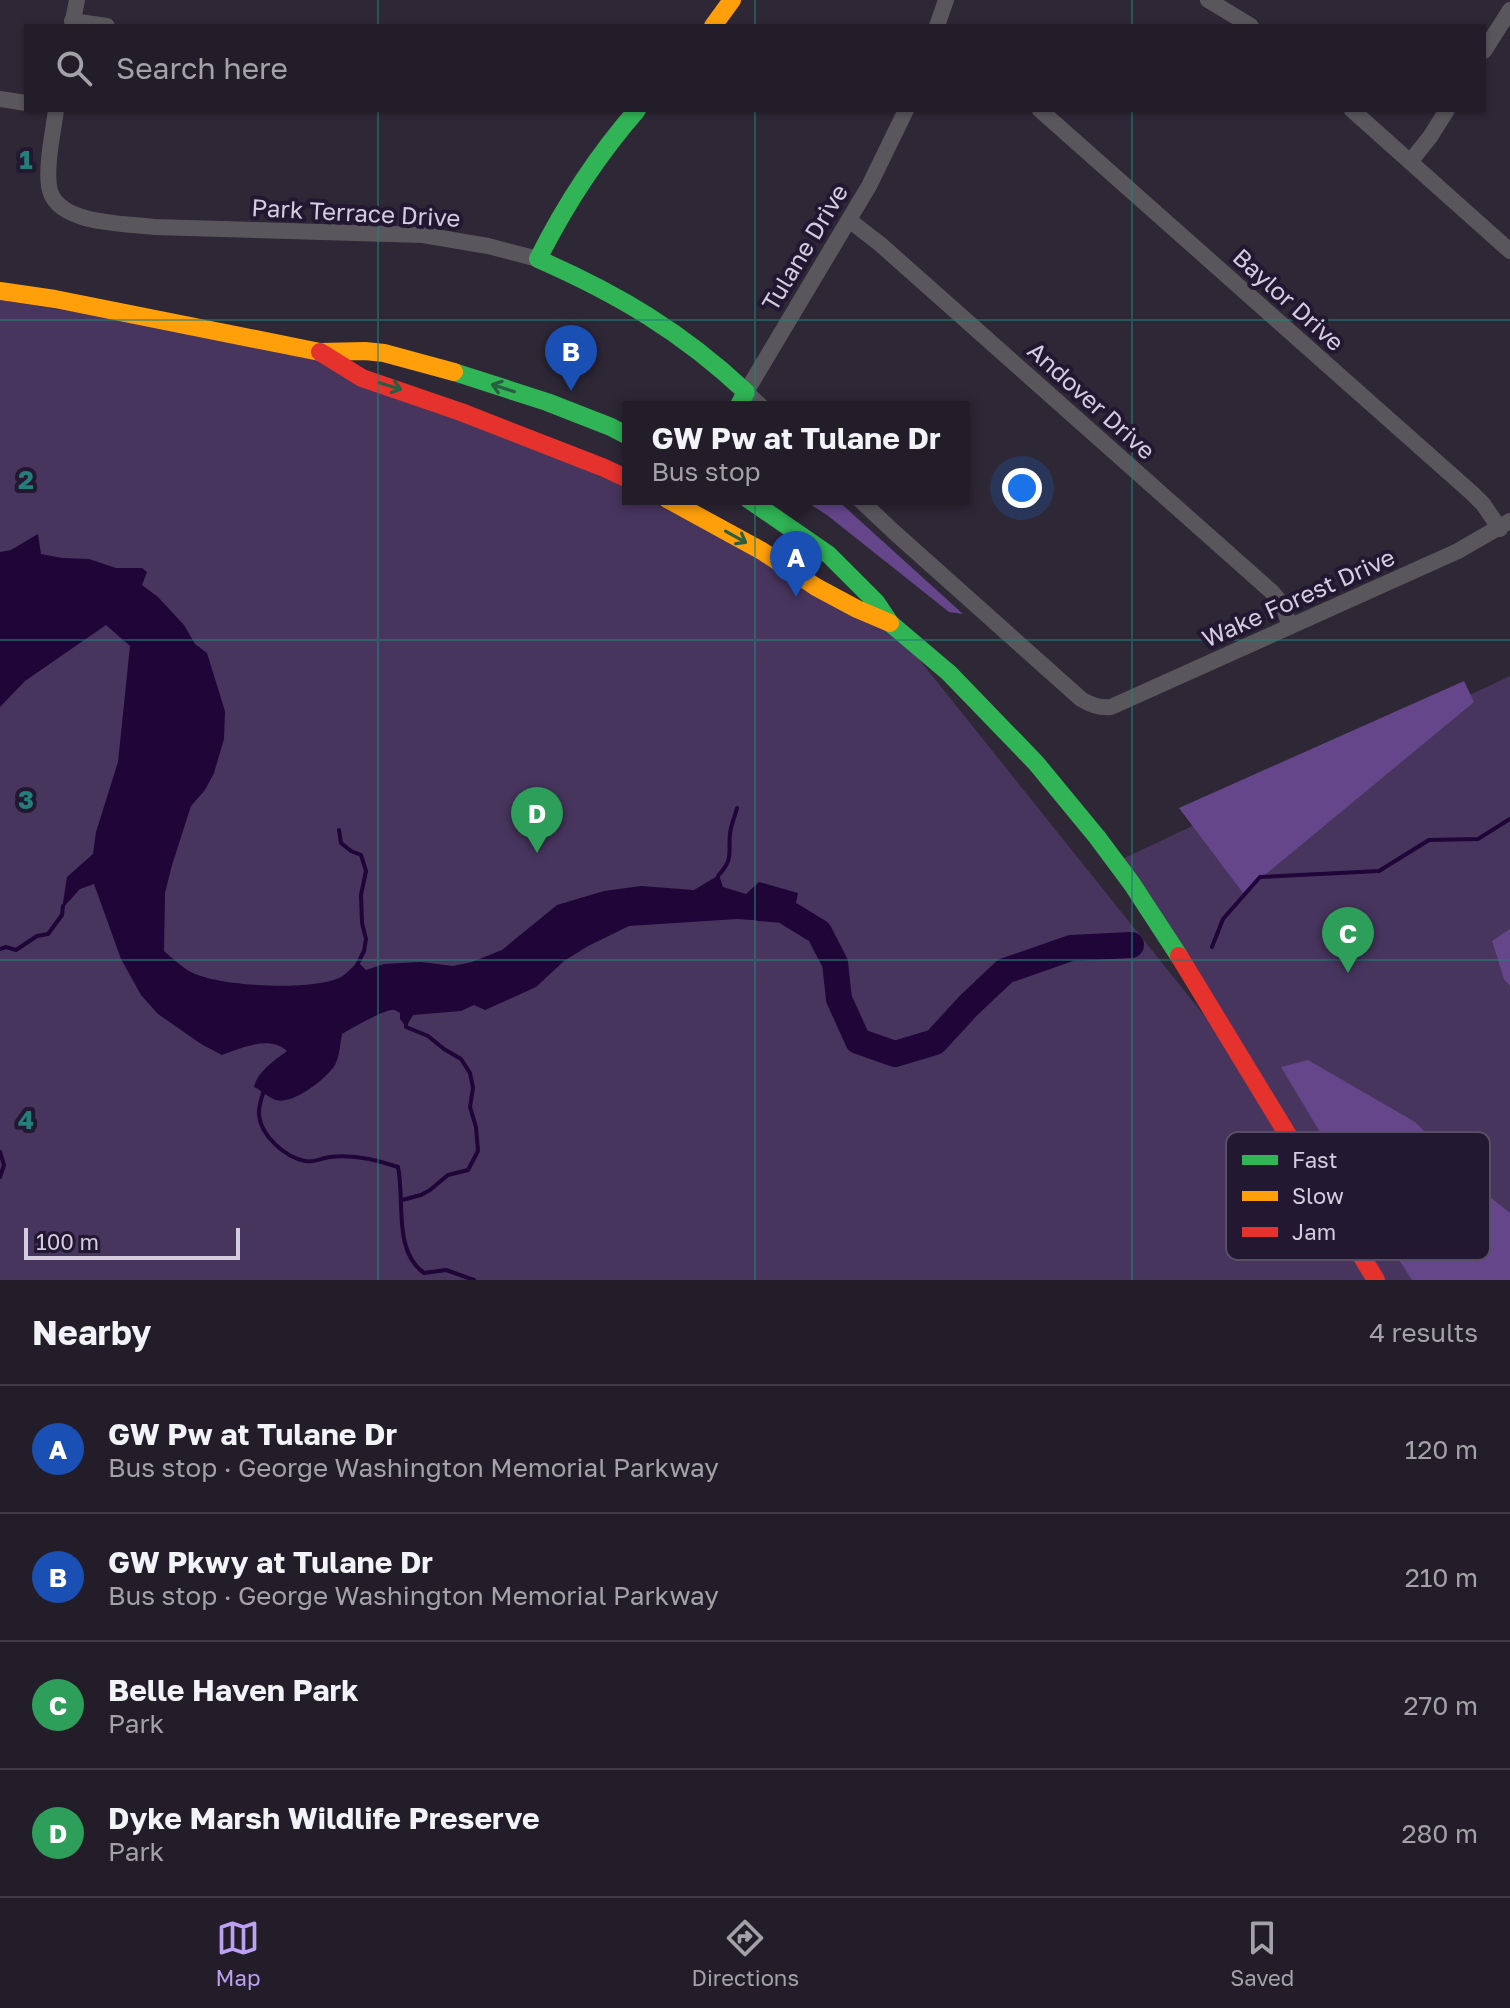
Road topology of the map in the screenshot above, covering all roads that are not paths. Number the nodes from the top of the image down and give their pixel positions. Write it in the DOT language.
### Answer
graph roads {
  1 [pos="77,0"];
  2 [pos="732,0"];
  3 [pos="946,0"];
  4 [pos="1208,0"];
  5 [pos="1510,10"];
  6 [pos="72,24"];
  7 [pos="714,24"];
  8 [pos="938,24"];
  9 [pos="1248,24"];
  10 [pos="1486,48"];
  11 [pos="0,99"];
  12 [pos="24,103"];
  13 [pos="56,112"];
  14 [pos="635,112"];
  15 [pos="905,112"];
  16 [pos="1042,112"];
  17 [pos="1354,112"];
  18 [pos="1446,112"];
  19 [pos="1410,162"];
  20 [pos="849,220"];
  21 [pos="1510,251"];
  22 [pos="538,259"];
  23 [pos="0,291"];
  24 [pos="320,352"];
  25 [pos="742,400"];
  26 [pos="622,433"];
  27 [pos="622,476"];
  28 [pos="689,505"];
  29 [pos="757,505"];
  30 [pos="865,505"];
  31 [pos="1505,525"];
  32 [pos="890,623"];
  33 [pos="1290,627"];
  34 [pos="1287,1132"];
  35 [pos="1364,1260"];
  36 [pos="1376,1280"];
  1 -- 6 [label="street"];
  2 -- 7 [label="main road"];
  3 -- 8 [label="street"];
  4 -- 9 [label="street"];
  5 -- 10 [label="street"];
  11 -- 12 [label="street"];
  13 -- 22 [label="street, Park Terrace Drive"];
  14 -- 22 [label="main road"];
  15 -- 20 [label="street, Tulane Drive"];
  16 -- 31 [label="street, Baylor Drive"];
  17 -- 19 [label="street"];
  18 -- 19 [label="street"];
  19 -- 21 [label="street"];
  20 -- 25 [label="street, Tulane Drive"];
  20 -- 33 [label="street, Andover Drive"];
  22 -- 25 [label="main road, Park Terrace Drive"];
  23 -- 24 [label="main road"];
  26 -- 24 [label="main road, one-way"];
  24 -- 27 [label="main road, one-way"];
  28 -- 32 [label="main road, one-way"];
  29 -- 32 [label="main road"];
  30 -- 33 [label="street, Wake Forest Drive"];
  31 -- 33 [label="street, Wake Forest Drive"];
  32 -- 34 [label="main road"];
  35 -- 36 [label="main road"];
}
